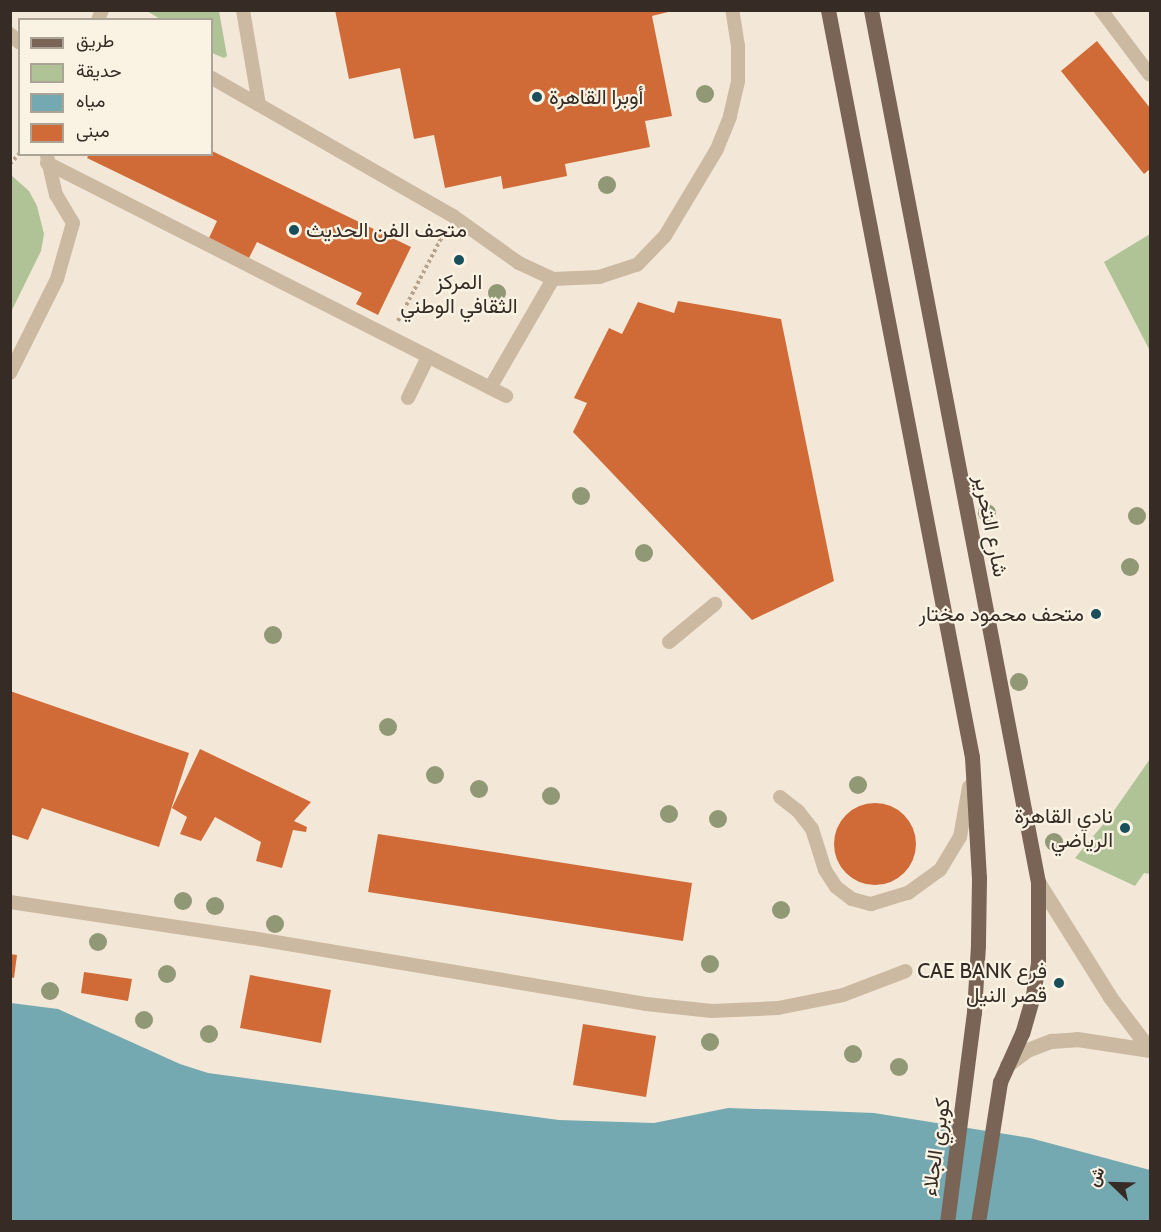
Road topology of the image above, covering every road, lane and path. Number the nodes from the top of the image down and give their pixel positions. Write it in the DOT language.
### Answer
graph roads {
  1 [pos="243,10"];
  2 [pos="732,10"];
  3 [pos="828,10"];
  4 [pos="871,10"];
  5 [pos="1101,10"];
  6 [pos="1150,75"];
  7 [pos="213,79"];
  8 [pos="259,105"];
  9 [pos="47,159"];
  10 [pos="453,216"];
  11 [pos="553,279"];
  12 [pos="390,337"];
  13 [pos="428,357"];
  14 [pos="10,373"];
  15 [pos="490,388"];
  16 [pos="506,396"];
  17 [pos="408,398"];
  18 [pos="715,604"];
  19 [pos="669,642"];
  20 [pos="972,757"];
  21 [pos="780,797"];
  22 [pos="1038,882"];
  23 [pos="10,902"];
  24 [pos="906,971"];
  25 [pos="1150,1050"];
  26 [pos="1007,1065"];
  27 [pos="947,1221"];
  28 [pos="978,1221"];
  1 -- 8 [label="lane"];
  2 -- 11 [label="lane"];
  3 -- 20 [label="main road"];
  4 -- 22 [label="main road, شارع التحرير"];
  5 -- 6 [label="lane"];
  7 -- 8 [label="lane"];
  8 -- 10 [label="lane"];
  9 -- 12 [label="lane"];
  9 -- 14 [label="lane"];
  10 -- 11 [label="lane"];
  10 -- 12 [label="path"];
  11 -- 15 [label="lane"];
  12 -- 13 [label="lane"];
  13 -- 15 [label="lane"];
  13 -- 17 [label="lane"];
  15 -- 16 [label="lane"];
  18 -- 19 [label="lane"];
  20 -- 21 [label="lane"];
  20 -- 27 [label="main road, كوبري الجلاء"];
  22 -- 25 [label="street"];
  22 -- 26 [label="main road, شارع التحرير"];
  23 -- 24 [label="lane"];
  25 -- 26 [label="street"];
  26 -- 28 [label="main road, شارع التحرير"];
}
